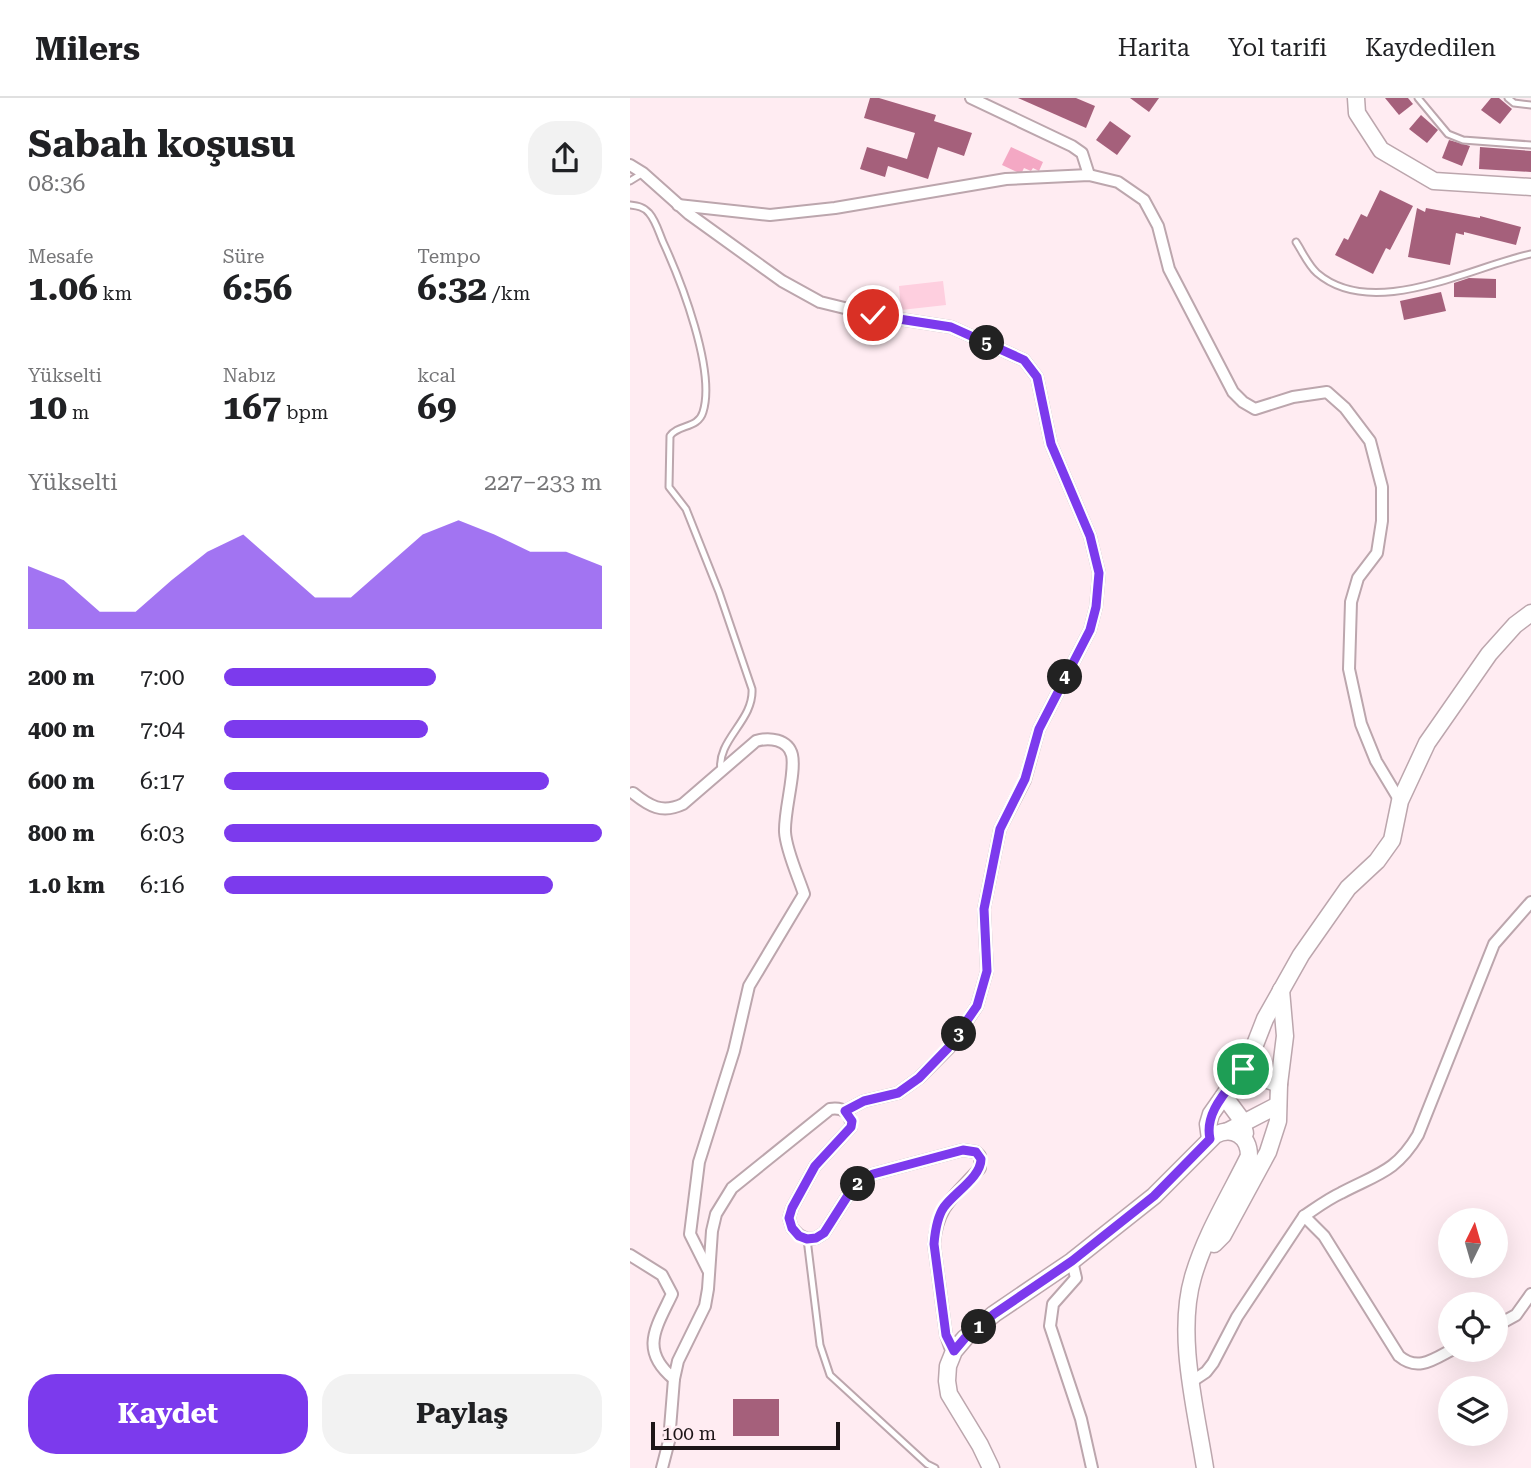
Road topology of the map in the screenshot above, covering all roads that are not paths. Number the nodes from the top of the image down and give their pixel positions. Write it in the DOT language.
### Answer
graph roads {
  1 [pos="971,98"];
  2 [pos="1348,98"];
  3 [pos="1418,98"];
  4 [pos="1508,98"];
  5 [pos="1531,105"];
  6 [pos="1357,106"];
  7 [pos="1531,145"];
  8 [pos="630,165"];
  9 [pos="643,173"];
  10 [pos="1089,175"];
  11 [pos="630,181"];
  12 [pos="1528,186"];
  13 [pos="630,205"];
  14 [pos="678,205"];
  15 [pos="1296,242"];
  16 [pos="1531,254"];
  17 [pos="1531,613"];
  18 [pos="720,771"];
  19 [pos="631,790"];
  20 [pos="1401,801"];
  21 [pos="1531,902"];
  22 [pos="1281,990"];
  23 [pos="1238,1076"];
  24 [pos="1279,1084"];
  25 [pos="1224,1096"];
  26 [pos="1278,1105"];
  27 [pos="845,1111"];
  28 [pos="1236,1127"];
  29 [pos="1210,1139"];
  30 [pos="1304,1216"];
  31 [pos="807,1239"];
  32 [pos="1204,1249"];
  33 [pos="630,1255"];
  34 [pos="1072,1261"];
  35 [pos="708,1270"];
  36 [pos="1531,1294"];
  37 [pos="1508,1319"];
  38 [pos="954,1351"];
  39 [pos="1438,1357"];
  40 [pos="674,1380"];
  41 [pos="1191,1382"];
  42 [pos="662,1468"];
  43 [pos="935,1468"];
  44 [pos="991,1468"];
  45 [pos="1092,1468"];
  46 [pos="1205,1468"];
  1 -- 10 [label="street"];
  2 -- 6 [label="street"];
  3 -- 7 [label="lane"];
  4 -- 5 [label="lane"];
  6 -- 12 [label="street"];
  8 -- 9 [label="street"];
  9 -- 11 [label="lane"];
  9 -- 14 [label="street"];
  10 -- 14 [label="street"];
  10 -- 20 [label="street"];
  13 -- 18 [label="lane"];
  14 -- 27 [label="street"];
  15 -- 16 [label="lane"];
  17 -- 20 [label="street"];
  18 -- 19 [label="street"];
  18 -- 35 [label="street"];
  20 -- 22 [label="street"];
  21 -- 30 [label="street"];
  22 -- 23 [label="street"];
  22 -- 24 [label="street"];
  23 -- 24 [label="street"];
  23 -- 25 [label="street"];
  24 -- 26 [label="street"];
  25 -- 28 [label="street"];
  25 -- 29 [label="street"];
  26 -- 28 [label="street"];
  26 -- 32 [label="street"];
  27 -- 31 [label="street"];
  27 -- 35 [label="street"];
  28 -- 29 [label="street"];
  28 -- 32 [label="street"];
  29 -- 34 [label="street"];
  30 -- 39 [label="street"];
  30 -- 41 [label="street"];
  31 -- 38 [label="street"];
  31 -- 43 [label="lane"];
  32 -- 41 [label="street"];
  33 -- 40 [label="street"];
  34 -- 38 [label="street"];
  34 -- 45 [label="street"];
  35 -- 40 [label="street"];
  36 -- 37 [label="street"];
  38 -- 44 [label="street"];
  40 -- 42 [label="street"];
  41 -- 46 [label="street"];
}
